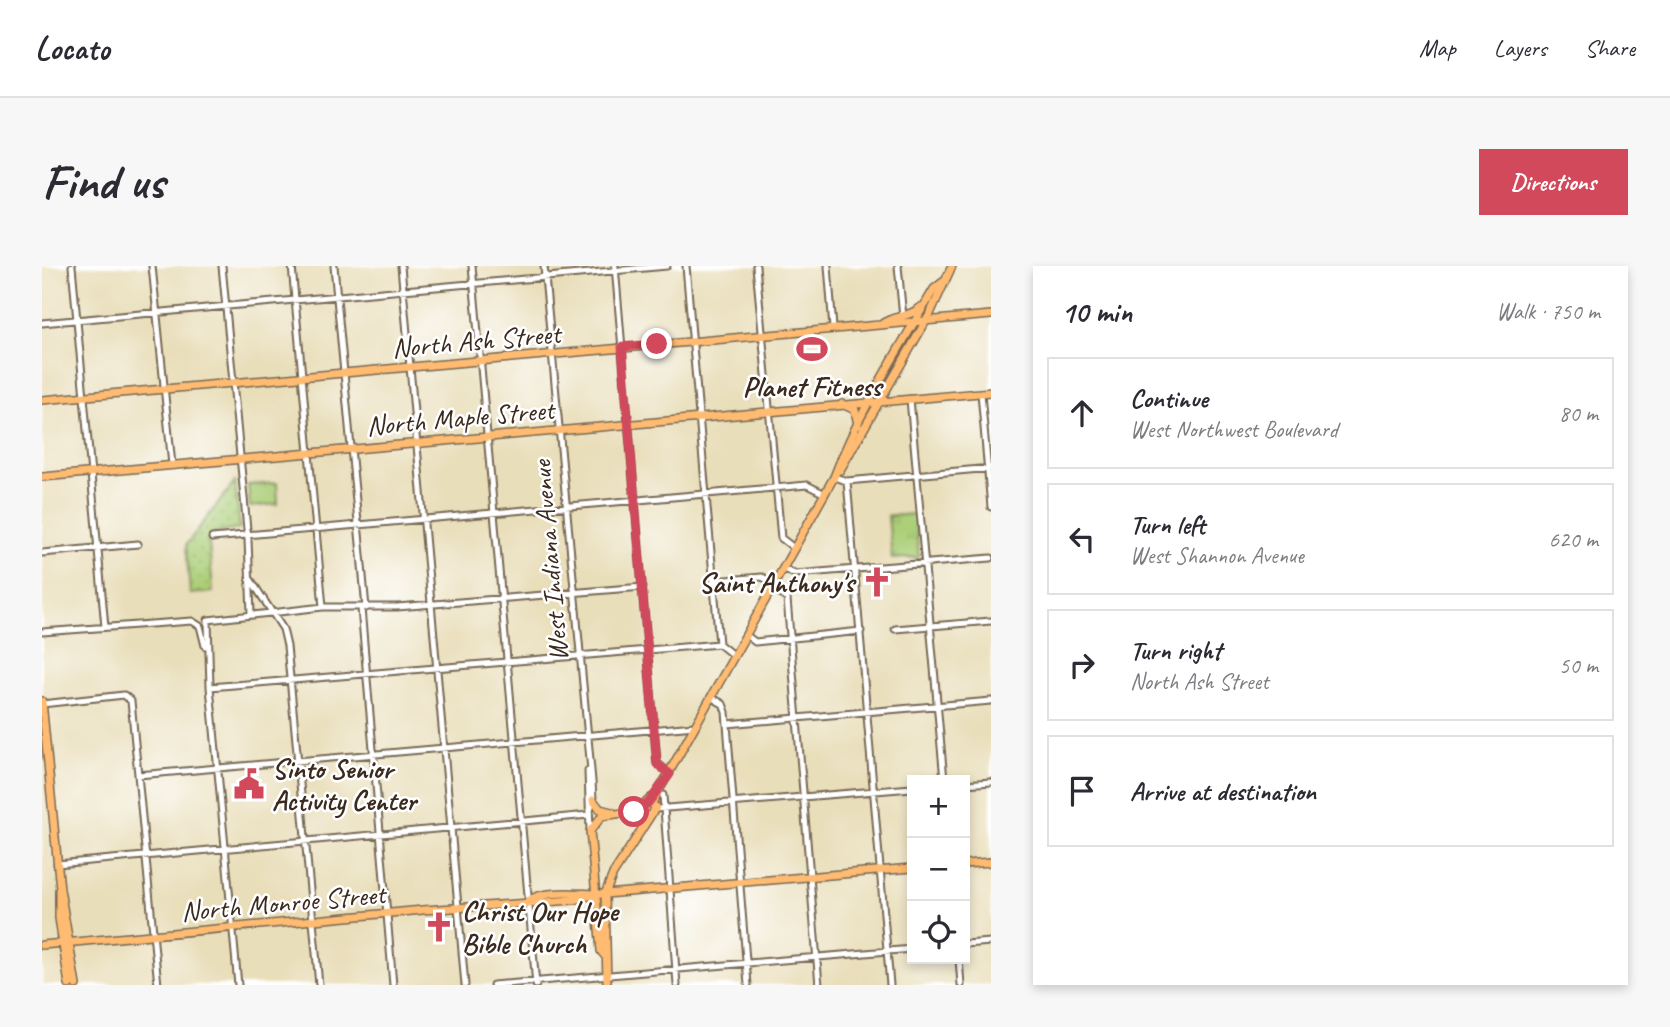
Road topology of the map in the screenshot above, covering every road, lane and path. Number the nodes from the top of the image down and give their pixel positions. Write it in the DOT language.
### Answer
graph roads {
  1 [pos="72,266"];
  2 [pos="152,266"];
  3 [pos="222,266"];
  4 [pos="292,266"];
  5 [pos="334,266"];
  6 [pos="401,266"];
  7 [pos="472,266"];
  8 [pos="544,266"];
  9 [pos="667,266"];
  10 [pos="685,266"];
  11 [pos="756,266"];
  12 [pos="828,266"];
  13 [pos="898,266"];
  14 [pos="952,266"];
  15 [pos="615,268"];
  16 [pos="545,277"];
  17 [pos="943,282"];
  18 [pos="474,284"];
  19 [pos="404,290"];
  20 [pos="336,296"];
  21 [pos="295,300"];
  22 [pos="937,301"];
  23 [pos="926,302"];
  24 [pos="226,306"];
  25 [pos="157,313"];
  26 [pos="991,315"];
  27 [pos="903,317"];
  28 [pos="951,319"];
  29 [pos="76,320"];
  30 [pos="926,321"];
  31 [pos="42,323"];
  32 [pos="914,323"];
  33 [pos="882,324"];
  34 [pos="833,328"];
  35 [pos="763,335"];
  36 [pos="692,341"];
  37 [pos="622,347"];
  38 [pos="552,354"];
  39 [pos="482,360"];
  40 [pos="410,367"];
  41 [pos="343,373"];
  42 [pos="302,377"];
  43 [pos="233,383"];
  44 [pos="165,389"];
  45 [pos="991,392"];
  46 [pos="981,393"];
  47 [pos="83,396"];
  48 [pos="910,399"];
  49 [pos="42,400"];
  50 [pos="871,401"];
  51 [pos="881,401"];
  52 [pos="841,403"];
  53 [pos="769,411"];
  54 [pos="699,417"];
  55 [pos="629,423"];
  56 [pos="858,425"];
  57 [pos="559,429"];
  58 [pos="488,436"];
  59 [pos="417,442"];
  60 [pos="351,448"];
  61 [pos="308,452"];
  62 [pos="240,458"];
  63 [pos="172,465"];
  64 [pos="989,469"];
  65 [pos="90,472"];
  66 [pos="917,475"];
  67 [pos="42,477"];
  68 [pos="834,477"];
  69 [pos="847,481"];
  70 [pos="777,488"];
  71 [pos="825,494"];
  72 [pos="706,495"];
  73 [pos="635,501"];
  74 [pos="566,507"];
  75 [pos="991,507"];
  76 [pos="495,513"];
  77 [pos="425,520"];
  78 [pos="358,526"];
  79 [pos="316,530"];
  80 [pos="247,535"];
  81 [pos="212,538"];
  82 [pos="138,544"];
  83 [pos="97,548"];
  84 [pos="794,548"];
  85 [pos="42,553"];
  86 [pos="991,558"];
  87 [pos="925,563"];
  88 [pos="783,569"];
  89 [pos="855,569"];
  90 [pos="251,580"];
  91 [pos="713,581"];
  92 [pos="774,585"];
  93 [pos="643,587"];
  94 [pos="573,593"];
  95 [pos="502,598"];
  96 [pos="432,604"];
  97 [pos="323,607"];
  98 [pos="363,608"];
  99 [pos="272,612"];
  100 [pos="251,614"];
  101 [pos="991,621"];
  102 [pos="930,626"];
  103 [pos="104,627"];
  104 [pos="895,629"];
  105 [pos="42,632"];
  106 [pos="860,632"];
  107 [pos="746,635"];
  108 [pos="790,638"];
  109 [pos="719,644"];
  110 [pos="648,649"];
  111 [pos="579,655"];
  112 [pos="734,656"];
  113 [pos="208,658"];
  114 [pos="508,661"];
  115 [pos="438,667"];
  116 [pos="367,673"];
  117 [pos="290,680"];
  118 [pos="210,687"];
  119 [pos="712,697"];
  120 [pos="991,701"];
  121 [pos="42,703"];
  122 [pos="937,705"];
  123 [pos="867,711"];
  124 [pos="797,718"];
  125 [pos="727,724"];
  126 [pos="695,726"];
  127 [pos="655,729"];
  128 [pos="586,735"];
  129 [pos="515,741"];
  130 [pos="444,747"];
  131 [pos="374,753"];
  132 [pos="297,760"];
  133 [pos="218,768"];
  134 [pos="589,769"];
  135 [pos="670,774"];
  136 [pos="138,775"];
  137 [pos="944,775"];
  138 [pos="991,782"];
  139 [pos="970,784"];
  140 [pos="907,788"];
  141 [pos="659,791"];
  142 [pos="873,791"];
  143 [pos="803,797"];
  144 [pos="593,800"];
  145 [pos="733,803"];
  146 [pos="659,809"];
  147 [pos="624,812"];
  148 [pos="589,815"];
  149 [pos="522,821"];
  150 [pos="451,827"];
  151 [pos="645,827"];
  152 [pos="590,831"];
  153 [pos="381,832"];
  154 [pos="305,839"];
  155 [pos="225,847"];
  156 [pos="145,855"];
  157 [pos="991,862"];
  158 [pos="57,863"];
  159 [pos="970,864"];
  160 [pos="907,869"];
  161 [pos="880,871"];
  162 [pos="810,877"];
  163 [pos="740,883"];
  164 [pos="669,889"];
  165 [pos="596,894"];
  166 [pos="605,894"];
  167 [pos="528,901"];
  168 [pos="458,907"];
  169 [pos="388,913"];
  170 [pos="313,920"];
  171 [pos="233,927"];
  172 [pos="153,935"];
  173 [pos="991,942"];
  174 [pos="67,943"];
  175 [pos="970,944"];
  176 [pos="42,945"];
  177 [pos="907,949"];
  178 [pos="887,951"];
  179 [pos="605,956"];
  180 [pos="816,957"];
  181 [pos="746,963"];
  182 [pos="959,964"];
  183 [pos="676,970"];
  184 [pos="607,974"];
  185 [pos="536,983"];
  186 [pos="69,985"];
  187 [pos="76,985"];
  188 [pos="158,985"];
  189 [pos="239,985"];
  190 [pos="319,985"];
  191 [pos="393,985"];
  192 [pos="465,985"];
  193 [pos="493,985"];
  194 [pos="607,985"];
  195 [pos="677,985"];
  196 [pos="748,985"];
  197 [pos="819,985"];
  198 [pos="890,985"];
  199 [pos="961,985"];
  1 -- 29 [label="street"];
  2 -- 25 [label="street"];
  3 -- 24 [label="street"];
  4 -- 21 [label="street"];
  5 -- 20 [label="street"];
  6 -- 19 [label="street"];
  7 -- 18 [label="street"];
  8 -- 16 [label="street, West Indiana Avenue"];
  9 -- 15 [label="street"];
  10 -- 36 [label="street"];
  11 -- 35 [label="street"];
  12 -- 34 [label="street"];
  13 -- 27 [label="street"];
  14 -- 17 [label="main road"];
  15 -- 16 [label="street"];
  15 -- 37 [label="street"];
  16 -- 18 [label="street"];
  16 -- 38 [label="street, West Indiana Avenue"];
  17 -- 22 [label="main road"];
  17 -- 23 [label="main road"];
  18 -- 19 [label="street"];
  18 -- 39 [label="street"];
  19 -- 20 [label="street"];
  19 -- 40 [label="street"];
  20 -- 21 [label="street"];
  20 -- 41 [label="street"];
  21 -- 24 [label="street"];
  21 -- 42 [label="street"];
  22 -- 28 [label="main road"];
  22 -- 30 [label="main road"];
  23 -- 27 [label="main road"];
  23 -- 32 [label="main road"];
  24 -- 25 [label="street"];
  24 -- 43 [label="street"];
  25 -- 29 [label="street"];
  25 -- 44 [label="street"];
  26 -- 28 [label="main road, North Ash Street"];
  27 -- 33 [label="main road"];
  28 -- 30 [label="main road, North Ash Street"];
  29 -- 31 [label="street"];
  29 -- 47 [label="street"];
  30 -- 32 [label="main road, North Ash Street"];
  30 -- 51 [label="main road"];
  32 -- 33 [label="main road, North Ash Street"];
  32 -- 50 [label="main road"];
  33 -- 34 [label="main road, North Ash Street"];
  34 -- 35 [label="main road, North Ash Street"];
  35 -- 36 [label="main road, North Ash Street"];
  35 -- 53 [label="street"];
  36 -- 37 [label="main road, North Ash Street"];
  36 -- 54 [label="street"];
  37 -- 38 [label="main road, North Ash Street"];
  37 -- 55 [label="street"];
  38 -- 39 [label="main road, North Ash Street"];
  38 -- 57 [label="street, West Indiana Avenue"];
  39 -- 40 [label="main road, North Ash Street"];
  39 -- 58 [label="street"];
  40 -- 41 [label="main road, North Ash Street"];
  40 -- 59 [label="street"];
  41 -- 42 [label="main road, North Ash Street"];
  41 -- 60 [label="street"];
  42 -- 43 [label="main road, North Ash Street"];
  42 -- 61 [label="street"];
  43 -- 44 [label="main road, North Ash Street"];
  43 -- 62 [label="street"];
  44 -- 47 [label="main road, North Ash Street"];
  44 -- 63 [label="street"];
  45 -- 46 [label="main road, North Maple Street"];
  46 -- 48 [label="main road, North Maple Street"];
  46 -- 64 [label="street"];
  47 -- 49 [label="main road, North Ash Street"];
  47 -- 65 [label="street"];
  48 -- 51 [label="main road, North Maple Street"];
  48 -- 66 [label="street"];
  50 -- 51 [label="main road, North Maple Street"];
  50 -- 52 [label="main road, North Maple Street"];
  50 -- 56 [label="main road"];
  51 -- 68 [label="main road"];
  52 -- 53 [label="main road, North Maple Street"];
  52 -- 56 [label="main road"];
  53 -- 54 [label="main road, North Maple Street"];
  53 -- 70 [label="street"];
  54 -- 55 [label="main road, North Maple Street"];
  54 -- 72 [label="street"];
  55 -- 57 [label="main road, North Maple Street"];
  55 -- 73 [label="street"];
  56 -- 68 [label="main road"];
  57 -- 58 [label="main road, North Maple Street"];
  57 -- 74 [label="street, West Indiana Avenue"];
  58 -- 59 [label="main road, North Maple Street"];
  58 -- 76 [label="street"];
  59 -- 60 [label="main road, North Maple Street"];
  59 -- 77 [label="street"];
  60 -- 61 [label="main road, North Maple Street"];
  60 -- 78 [label="street"];
  61 -- 62 [label="main road, North Maple Street"];
  61 -- 79 [label="street"];
  62 -- 63 [label="main road, North Maple Street"];
  62 -- 80 [label="street"];
  63 -- 65 [label="main road, North Maple Street"];
  64 -- 66 [label="street"];
  64 -- 75 [label="street"];
  65 -- 67 [label="main road, North Maple Street"];
  65 -- 83 [label="street"];
  66 -- 69 [label="street"];
  66 -- 87 [label="street"];
  68 -- 69 [label="street"];
  68 -- 71 [label="main road"];
  69 -- 89 [label="street"];
  70 -- 71 [label="street"];
  70 -- 72 [label="street"];
  70 -- 84 [label="street"];
  71 -- 84 [label="main road"];
  72 -- 73 [label="street"];
  72 -- 91 [label="street"];
  73 -- 74 [label="street"];
  73 -- 93 [label="street"];
  74 -- 76 [label="street"];
  74 -- 94 [label="street, West Indiana Avenue"];
  76 -- 77 [label="street"];
  76 -- 95 [label="street"];
  77 -- 78 [label="street"];
  77 -- 96 [label="street"];
  78 -- 79 [label="street"];
  78 -- 98 [label="street"];
  79 -- 80 [label="street"];
  79 -- 97 [label="street"];
  80 -- 81 [label="street"];
  80 -- 90 [label="street"];
  82 -- 83 [label="street"];
  83 -- 85 [label="street"];
  83 -- 103 [label="street"];
  84 -- 88 [label="main road"];
  86 -- 87 [label="street"];
  87 -- 89 [label="street"];
  87 -- 102 [label="street"];
  88 -- 89 [label="street"];
  88 -- 92 [label="main road"];
  89 -- 106 [label="street"];
  90 -- 99 [label="street"];
  90 -- 100 [label="street"];
  91 -- 92 [label="street"];
  91 -- 109 [label="street"];
  92 -- 107 [label="main road"];
  92 -- 108 [label="street"];
  93 -- 94 [label="street"];
  93 -- 110 [label="street"];
  94 -- 95 [label="street"];
  94 -- 111 [label="street, West Indiana Avenue"];
  95 -- 96 [label="street"];
  95 -- 114 [label="street"];
  96 -- 98 [label="street"];
  96 -- 115 [label="street"];
  97 -- 98 [label="street"];
  97 -- 99 [label="street"];
  98 -- 116 [label="street"];
  99 -- 100 [label="street"];
  99 -- 117 [label="street"];
  100 -- 113 [label="street"];
  101 -- 102 [label="street"];
  102 -- 104 [label="street"];
  102 -- 122 [label="street"];
  103 -- 105 [label="street"];
  103 -- 113 [label="street"];
  106 -- 108 [label="street"];
  106 -- 123 [label="street"];
  107 -- 108 [label="street"];
  107 -- 112 [label="main road"];
  108 -- 124 [label="street"];
  109 -- 110 [label="street"];
  109 -- 112 [label="street"];
  110 -- 111 [label="street"];
  110 -- 127 [label="street"];
  111 -- 114 [label="street"];
  111 -- 128 [label="street, West Indiana Avenue"];
  112 -- 119 [label="main road"];
  113 -- 118 [label="street"];
  114 -- 115 [label="street"];
  114 -- 129 [label="street"];
  115 -- 116 [label="street"];
  115 -- 130 [label="street"];
  116 -- 117 [label="street"];
  116 -- 131 [label="street"];
  117 -- 118 [label="street"];
  117 -- 132 [label="street"];
  118 -- 133 [label="street"];
  119 -- 125 [label="street"];
  119 -- 126 [label="main road"];
  120 -- 122 [label="street"];
  121 -- 136 [label="street"];
  121 -- 158 [label="main road"];
  122 -- 123 [label="street"];
  122 -- 137 [label="street"];
  123 -- 124 [label="street"];
  123 -- 142 [label="street"];
  124 -- 125 [label="street"];
  124 -- 143 [label="street"];
  125 -- 145 [label="street"];
  126 -- 127 [label="street"];
  126 -- 135 [label="main road"];
  127 -- 128 [label="street"];
  127 -- 135 [label="street"];
  128 -- 129 [label="street"];
  128 -- 134 [label="street, West Indiana Avenue"];
  129 -- 130 [label="street"];
  129 -- 149 [label="street"];
  130 -- 131 [label="street"];
  130 -- 150 [label="street"];
  131 -- 132 [label="street"];
  131 -- 153 [label="street"];
  132 -- 133 [label="street"];
  132 -- 154 [label="street"];
  133 -- 136 [label="street"];
  133 -- 155 [label="street"];
  134 -- 144 [label="street, West Indiana Avenue"];
  134 -- 148 [label="street, West Indiana Avenue"];
  135 -- 141 [label="main road"];
  136 -- 156 [label="street"];
  138 -- 139 [label="street"];
  140 -- 142 [label="street"];
  141 -- 146 [label="main road"];
  141 -- 147 [label="main road"];
  142 -- 143 [label="street"];
  142 -- 161 [label="street"];
  143 -- 145 [label="street"];
  143 -- 162 [label="street"];
  144 -- 147 [label="main road"];
  144 -- 148 [label="street, West Indiana Avenue"];
  145 -- 146 [label="street"];
  145 -- 163 [label="street"];
  146 -- 151 [label="main road"];
  146 -- 164 [label="street"];
  147 -- 151 [label="main road"];
  147 -- 152 [label="main road"];
  148 -- 149 [label="street"];
  148 -- 152 [label="street, West Indiana Avenue"];
  149 -- 150 [label="street"];
  149 -- 167 [label="street"];
  150 -- 153 [label="street"];
  150 -- 168 [label="street"];
  151 -- 166 [label="main road"];
  152 -- 165 [label="main road, West Indiana Avenue"];
  153 -- 154 [label="street"];
  153 -- 169 [label="street"];
  154 -- 155 [label="street"];
  154 -- 170 [label="street"];
  155 -- 156 [label="street"];
  155 -- 171 [label="street"];
  156 -- 158 [label="street"];
  156 -- 172 [label="street"];
  157 -- 159 [label="main road"];
  158 -- 174 [label="main road"];
  160 -- 161 [label="main road, North Monroe Street"];
  161 -- 162 [label="main road, North Monroe Street"];
  161 -- 178 [label="street"];
  162 -- 163 [label="main road, North Monroe Street"];
  162 -- 180 [label="street"];
  163 -- 164 [label="main road, North Monroe Street"];
  163 -- 181 [label="street"];
  164 -- 166 [label="main road, North Monroe Street"];
  164 -- 183 [label="street"];
  165 -- 166 [label="main road, North Monroe Street"];
  165 -- 167 [label="main road, North Monroe Street"];
  165 -- 179 [label="main road, West Indiana Avenue"];
  166 -- 179 [label="main road, West Indiana Avenue"];
  167 -- 168 [label="main road, North Monroe Street"];
  167 -- 185 [label="street"];
  168 -- 169 [label="main road, North Monroe Street"];
  168 -- 192 [label="street"];
  169 -- 170 [label="main road, North Monroe Street"];
  169 -- 191 [label="street"];
  170 -- 171 [label="main road, North Monroe Street"];
  170 -- 190 [label="street"];
  171 -- 172 [label="main road, North Monroe Street"];
  171 -- 189 [label="street"];
  172 -- 174 [label="main road, North Monroe Street"];
  172 -- 188 [label="street"];
  173 -- 175 [label="street"];
  174 -- 176 [label="main road, North Monroe Street"];
  174 -- 186 [label="main road"];
  174 -- 187 [label="main road"];
  177 -- 178 [label="street"];
  178 -- 180 [label="street"];
  178 -- 198 [label="street"];
  179 -- 184 [label="main road, West Indiana Avenue"];
  180 -- 181 [label="street"];
  180 -- 197 [label="street"];
  181 -- 183 [label="street"];
  181 -- 196 [label="street"];
  182 -- 199 [label="street"];
  183 -- 184 [label="street"];
  183 -- 195 [label="street"];
  184 -- 185 [label="street"];
  184 -- 194 [label="main road, West Indiana Avenue"];
  185 -- 193 [label="street"];
}
